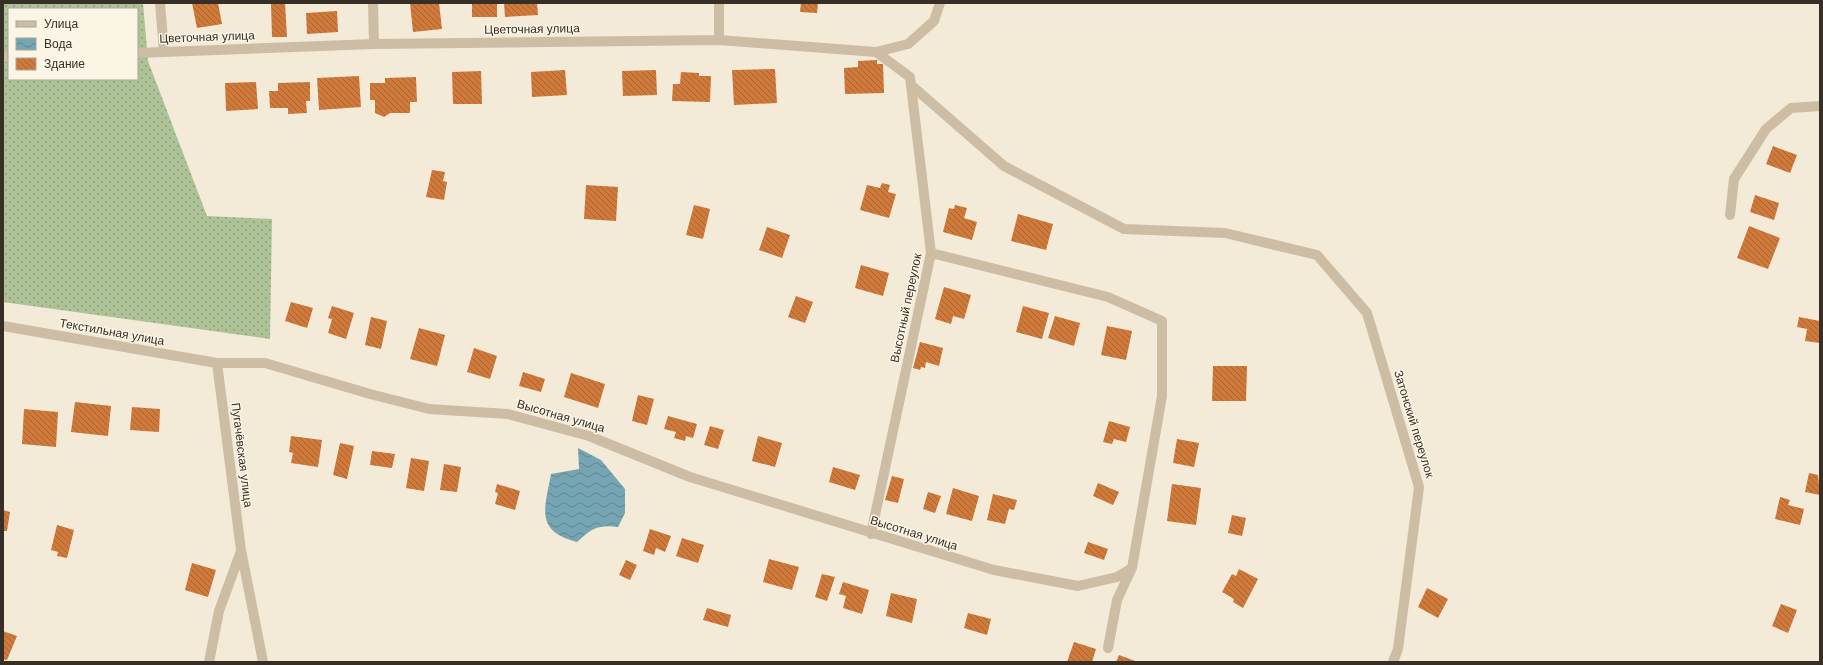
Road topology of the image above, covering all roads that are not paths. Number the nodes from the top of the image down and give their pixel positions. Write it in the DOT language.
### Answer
graph roads {
  1 [pos="160,3"];
  2 [pos="373,3"];
  3 [pos="719,3"];
  4 [pos="940,3"];
  5 [pos="719,40"];
  6 [pos="374,44"];
  7 [pos="164,52"];
  8 [pos="876,52"];
  9 [pos="138,53"];
  10 [pos="911,85"];
  11 [pos="1820,106"];
  12 [pos="1730,215"];
  13 [pos="932,253"];
  14 [pos="3,326"];
  15 [pos="217,363"];
  16 [pos="871,534"];
  17 [pos="241,550"];
  18 [pos="1132,568"];
  19 [pos="1108,648"];
  20 [pos="209,662"];
  21 [pos="263,662"];
  22 [pos="1393,662"];
  1 -- 7 [label="street"];
  2 -- 6 [label="street"];
  3 -- 5 [label="street"];
  4 -- 8 [label="street"];
  5 -- 6 [label="street, Цветочная улица"];
  5 -- 8 [label="street, Цветочная улица"];
  6 -- 7 [label="street, Цветочная улица"];
  7 -- 9 [label="street, Цветочная улица"];
  8 -- 10 [label="street"];
  10 -- 13 [label="street, Высотный переулок"];
  10 -- 22 [label="street, Затонский переулок"];
  11 -- 12 [label="street"];
  13 -- 16 [label="street, Высотный переулок"];
  13 -- 18 [label="street"];
  14 -- 15 [label="street, Текстильная улица"];
  15 -- 16 [label="street, Высотная улица"];
  15 -- 17 [label="street, Пугачёвская улица"];
  16 -- 18 [label="street, Высотная улица"];
  17 -- 20 [label="street, Пугачёвская улица"];
  17 -- 21 [label="street, Пугачёвская улица"];
  18 -- 19 [label="street"];
}
